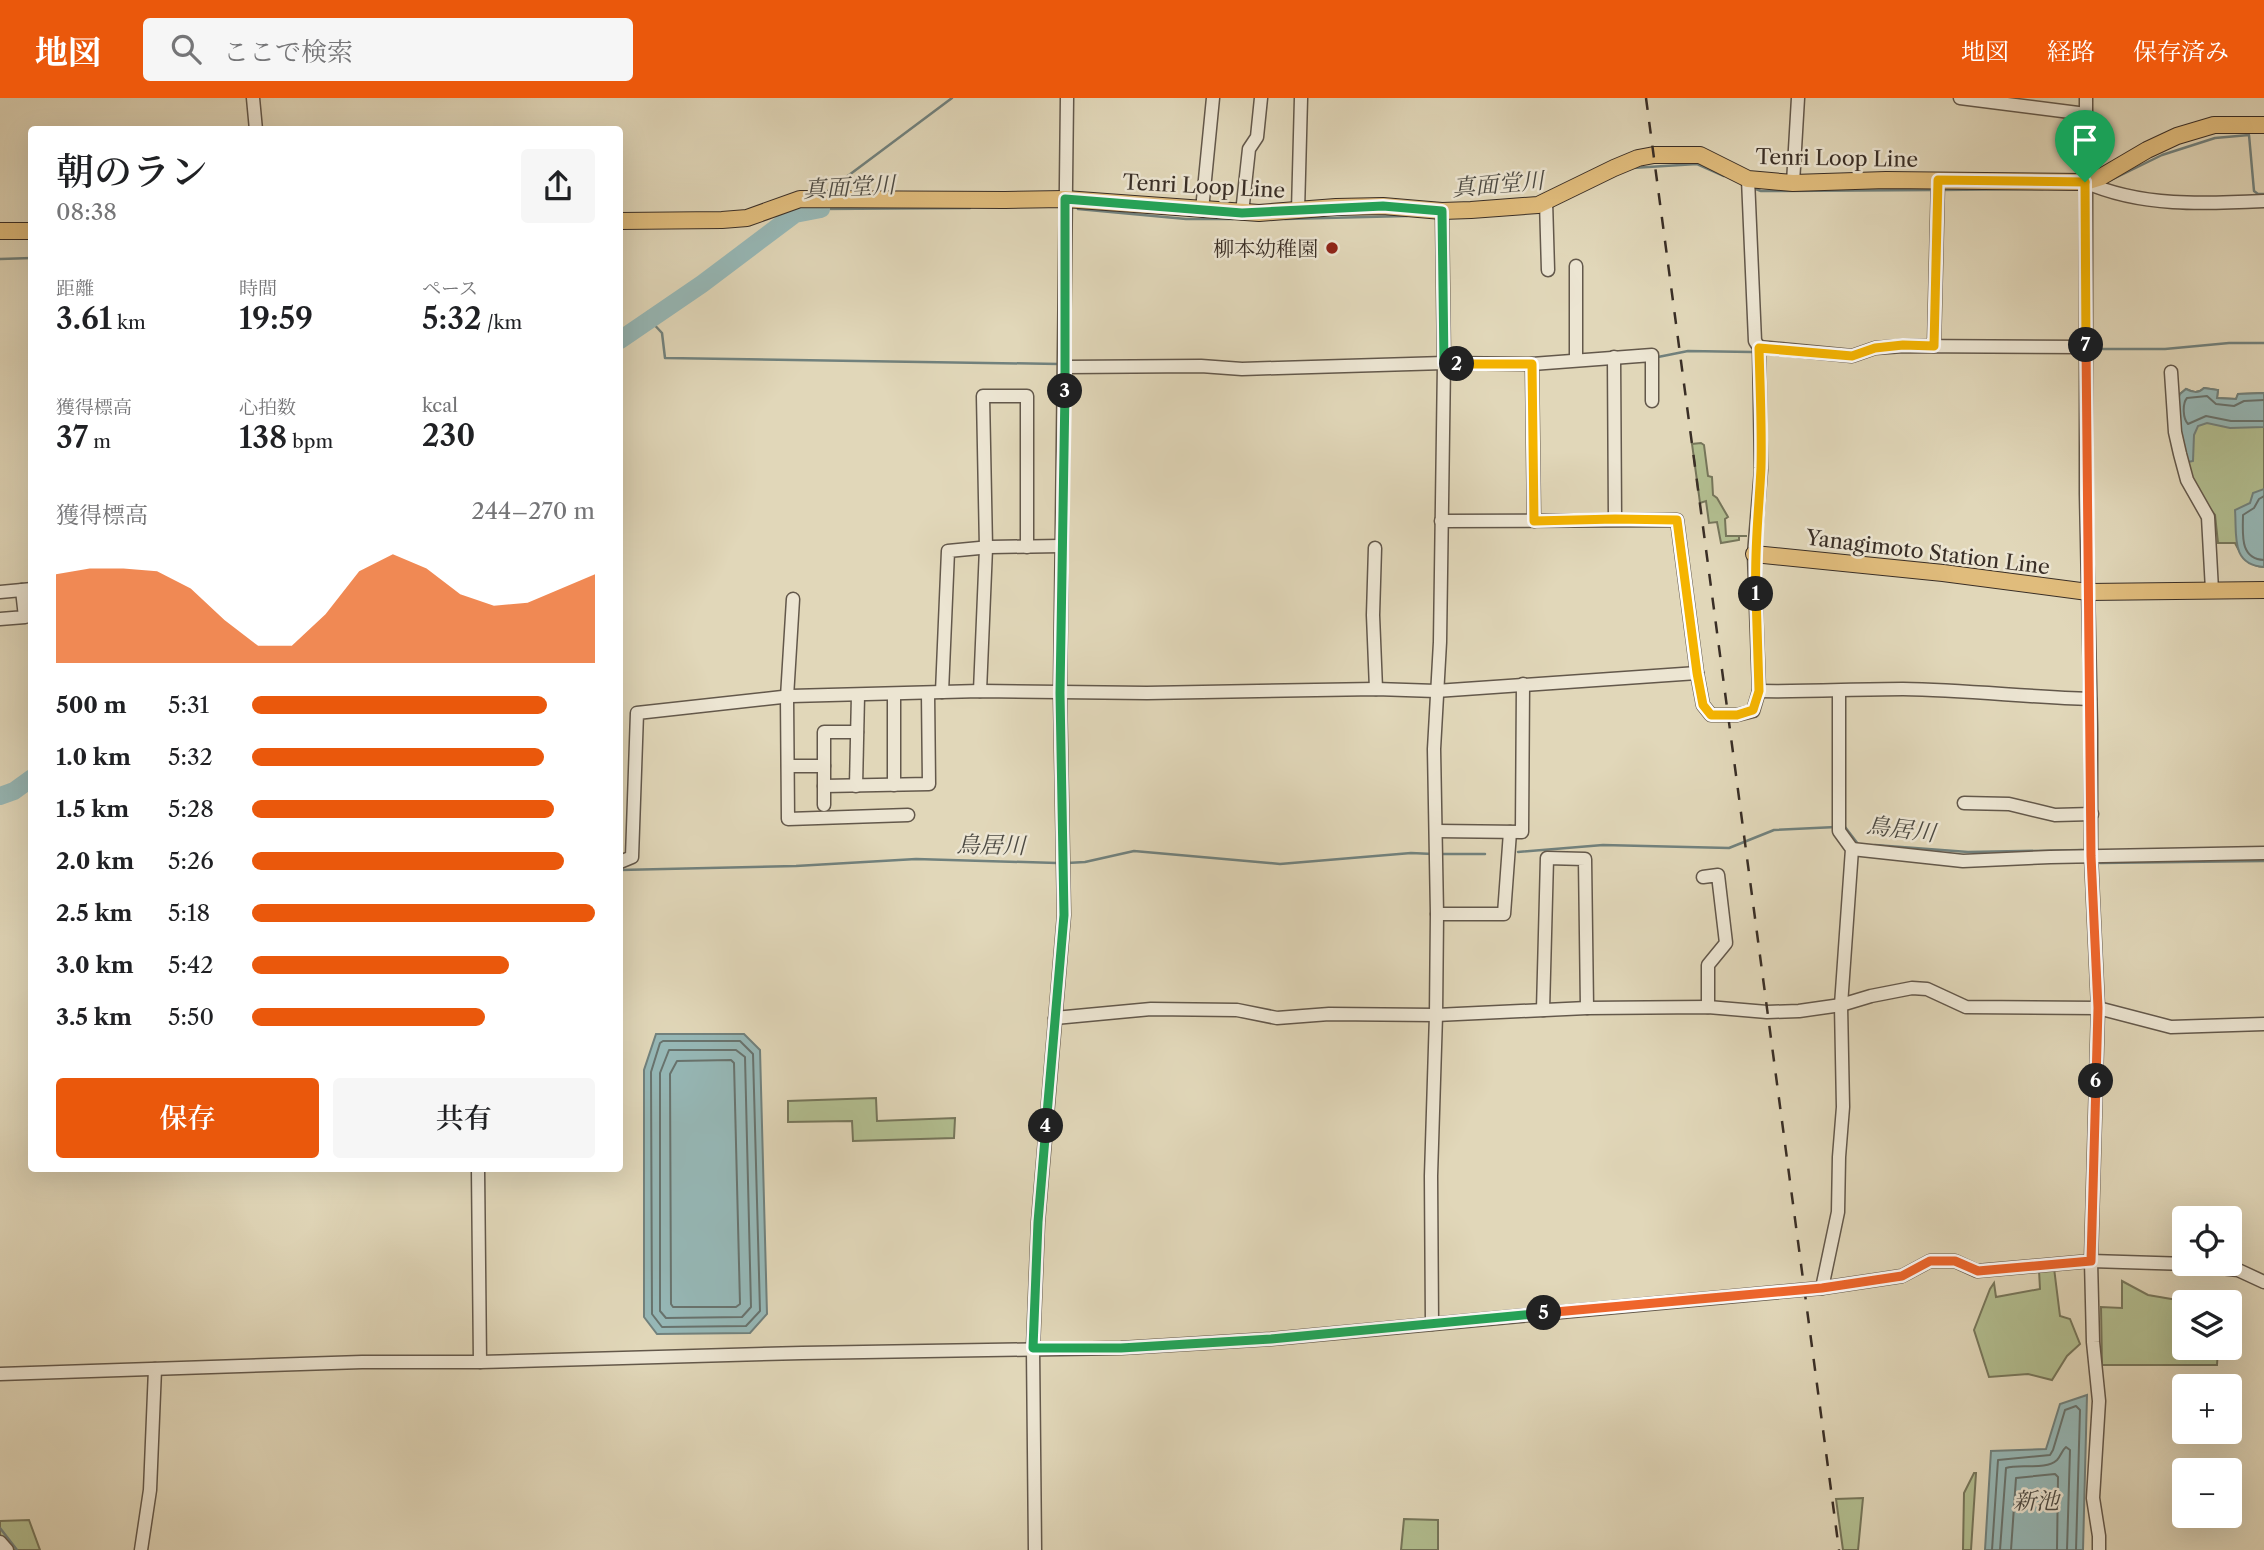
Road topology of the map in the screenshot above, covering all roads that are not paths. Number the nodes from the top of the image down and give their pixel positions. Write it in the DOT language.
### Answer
graph roads {
  1 [pos="253,98"];
  2 [pos="1067,98"];
  3 [pos="1213,98"];
  4 [pos="1261,98"];
  5 [pos="1301,98"];
  6 [pos="1798,98"];
  7 [pos="1960,98"];
  8 [pos="2086,98"];
  9 [pos="2086,114"];
  10 [pos="2264,125"];
  11 [pos="256,126"];
  12 [pos="1748,179"];
  13 [pos="1938,180"];
  14 [pos="2085,182"];
  15 [pos="1793,183"];
  16 [pos="1065,199"];
  17 [pos="1546,201"];
  18 [pos="2264,201"];
  19 [pos="1202,210"];
  20 [pos="1298,211"];
  21 [pos="1442,211"];
  22 [pos="1242,213"];
  23 [pos="623,221"];
  24 [pos="28,230"];
  25 [pos="0,231"];
  26 [pos="1576,265"];
  27 [pos="1548,270"];
  28 [pos="1934,346"];
  29 [pos="2086,347"];
  30 [pos="1759,348"];
  31 [pos="1615,357"];
  32 [pos="1576,359"];
  33 [pos="1444,363"];
  34 [pos="1532,364"];
  35 [pos="1065,367"];
  36 [pos="2171,372"];
  37 [pos="1652,401"];
  38 [pos="1615,519"];
  39 [pos="1441,521"];
  40 [pos="1534,521"];
  41 [pos="1061,546"];
  42 [pos="1027,547"];
  43 [pos="986,548"];
  44 [pos="1375,548"];
  45 [pos="1754,554"];
  46 [pos="27,589"];
  47 [pos="2212,590"];
  48 [pos="2264,590"];
  49 [pos="0,592"];
  50 [pos="2088,592"];
  51 [pos="793,599"];
  52 [pos="0,620"];
  53 [pos="1697,673"];
  54 [pos="1523,684"];
  55 [pos="1377,689"];
  56 [pos="980,691"];
  57 [pos="1436,691"];
  58 [pos="1759,691"];
  59 [pos="1839,691"];
  60 [pos="935,692"];
  61 [pos="1060,693"];
  62 [pos="894,694"];
  63 [pos="858,695"];
  64 [pos="787,697"];
  65 [pos="2090,698"];
  66 [pos="857,732"];
  67 [pos="788,766"];
  68 [pos="824,766"];
  69 [pos="894,785"];
  70 [pos="824,786"];
  71 [pos="856,786"];
  72 [pos="1964,803"];
  73 [pos="824,805"];
  74 [pos="2092,814"];
  75 [pos="908,815"];
  76 [pos="1437,831"];
  77 [pos="1510,832"];
  78 [pos="1852,849"];
  79 [pos="2264,853"];
  80 [pos="2091,856"];
  81 [pos="623,861"];
  82 [pos="1703,877"];
  83 [pos="1437,914"];
  84 [pos="1841,1005"];
  85 [pos="1708,1007"];
  86 [pos="1587,1008"];
  87 [pos="2098,1008"];
  88 [pos="1543,1010"];
  89 [pos="1436,1015"];
  90 [pos="1055,1018"];
  91 [pos="2264,1024"];
  92 [pos="478,1172"];
  93 [pos="2091,1261"];
  94 [pos="2264,1282"];
  95 [pos="1822,1288"];
  96 [pos="1432,1324"];
  97 [pos="1033,1348"];
  98 [pos="480,1362"];
  99 [pos="155,1369"];
  100 [pos="0,1374"];
  101 [pos="0,1542"];
  102 [pos="7,1550"];
  103 [pos="141,1550"];
  104 [pos="1035,1550"];
  105 [pos="2099,1550"];
  1 -- 11 [label="street"];
  2 -- 16 [label="street"];
  3 -- 19 [label="street"];
  4 -- 22 [label="street"];
  5 -- 20 [label="street"];
  6 -- 15 [label="street"];
  7 -- 9 [label="street"];
  8 -- 9 [label="street"];
  9 -- 14 [label="street"];
  10 -- 14 [label="main road, Tenri Loop Line"];
  12 -- 15 [label="main road, Tenri Loop Line"];
  12 -- 17 [label="main road, Tenri Loop Line"];
  12 -- 30 [label="street"];
  13 -- 14 [label="main road, Tenri Loop Line"];
  13 -- 15 [label="main road, Tenri Loop Line"];
  13 -- 28 [label="street"];
  14 -- 18 [label="street"];
  14 -- 29 [label="street"];
  16 -- 19 [label="main road, Tenri Loop Line"];
  16 -- 23 [label="main road, Tenri Loop Line"];
  16 -- 35 [label="street"];
  17 -- 21 [label="main road, Tenri Loop Line"];
  17 -- 27 [label="street"];
  19 -- 22 [label="main road, Tenri Loop Line"];
  20 -- 21 [label="main road, Tenri Loop Line"];
  20 -- 22 [label="main road, Tenri Loop Line"];
  21 -- 33 [label="street"];
  24 -- 25 [label="main road"];
  26 -- 32 [label="street"];
  28 -- 29 [label="street"];
  28 -- 30 [label="street"];
  29 -- 50 [label="street"];
  30 -- 45 [label="street"];
  31 -- 32 [label="street"];
  31 -- 37 [label="street"];
  31 -- 38 [label="street"];
  32 -- 34 [label="street"];
  33 -- 34 [label="street"];
  33 -- 35 [label="street"];
  33 -- 39 [label="street"];
  34 -- 40 [label="street"];
  35 -- 41 [label="street"];
  36 -- 47 [label="street"];
  38 -- 40 [label="street"];
  38 -- 53 [label="street"];
  39 -- 40 [label="street"];
  39 -- 57 [label="street"];
  41 -- 42 [label="street"];
  41 -- 61 [label="street"];
  42 -- 43 [label="street"];
  42 -- 43 [label="street"];
  43 -- 56 [label="street"];
  43 -- 60 [label="street"];
  44 -- 55 [label="street"];
  45 -- 50 [label="main road, Yanagimoto Station Line"];
  45 -- 58 [label="street"];
  46 -- 49 [label="street"];
  46 -- 52 [label="street"];
  47 -- 48 [label="main road, Yanagimoto Station Line"];
  47 -- 50 [label="main road, Yanagimoto Station Line"];
  50 -- 65 [label="street"];
  51 -- 64 [label="street"];
  53 -- 54 [label="street"];
  53 -- 58 [label="street"];
  54 -- 57 [label="street"];
  54 -- 77 [label="street"];
  55 -- 57 [label="street"];
  55 -- 61 [label="street"];
  56 -- 60 [label="street"];
  56 -- 61 [label="street"];
  57 -- 76 [label="street"];
  58 -- 59 [label="street"];
  59 -- 65 [label="street"];
  59 -- 78 [label="street"];
  60 -- 62 [label="street"];
  60 -- 69 [label="street"];
  61 -- 90 [label="street"];
  62 -- 63 [label="street"];
  62 -- 69 [label="street"];
  63 -- 64 [label="street"];
  63 -- 66 [label="street"];
  64 -- 67 [label="street"];
  64 -- 81 [label="street"];
  65 -- 74 [label="street"];
  66 -- 68 [label="street"];
  66 -- 71 [label="street"];
  67 -- 68 [label="street"];
  67 -- 75 [label="street"];
  68 -- 70 [label="street"];
  69 -- 71 [label="street"];
  70 -- 71 [label="street"];
  70 -- 73 [label="street"];
  72 -- 74 [label="street"];
  74 -- 80 [label="street"];
  76 -- 77 [label="street"];
  76 -- 83 [label="street"];
  77 -- 83 [label="street"];
  78 -- 80 [label="street"];
  78 -- 84 [label="street"];
  79 -- 80 [label="street"];
  80 -- 87 [label="street"];
  82 -- 85 [label="street"];
  83 -- 89 [label="street"];
  84 -- 85 [label="street"];
  84 -- 87 [label="street"];
  84 -- 95 [label="street"];
  85 -- 86 [label="street"];
  86 -- 88 [label="street"];
  86 -- 88 [label="street"];
  87 -- 91 [label="street"];
  87 -- 93 [label="street"];
  88 -- 89 [label="street"];
  89 -- 90 [label="street"];
  89 -- 96 [label="street"];
  90 -- 97 [label="street"];
  92 -- 98 [label="street"];
  93 -- 94 [label="street"];
  93 -- 95 [label="street"];
  93 -- 105 [label="street"];
  95 -- 96 [label="street"];
  96 -- 97 [label="street"];
  97 -- 98 [label="street"];
  97 -- 104 [label="street"];
  98 -- 99 [label="street"];
  99 -- 100 [label="street"];
  99 -- 103 [label="street"];
  101 -- 102 [label="street"];
}
